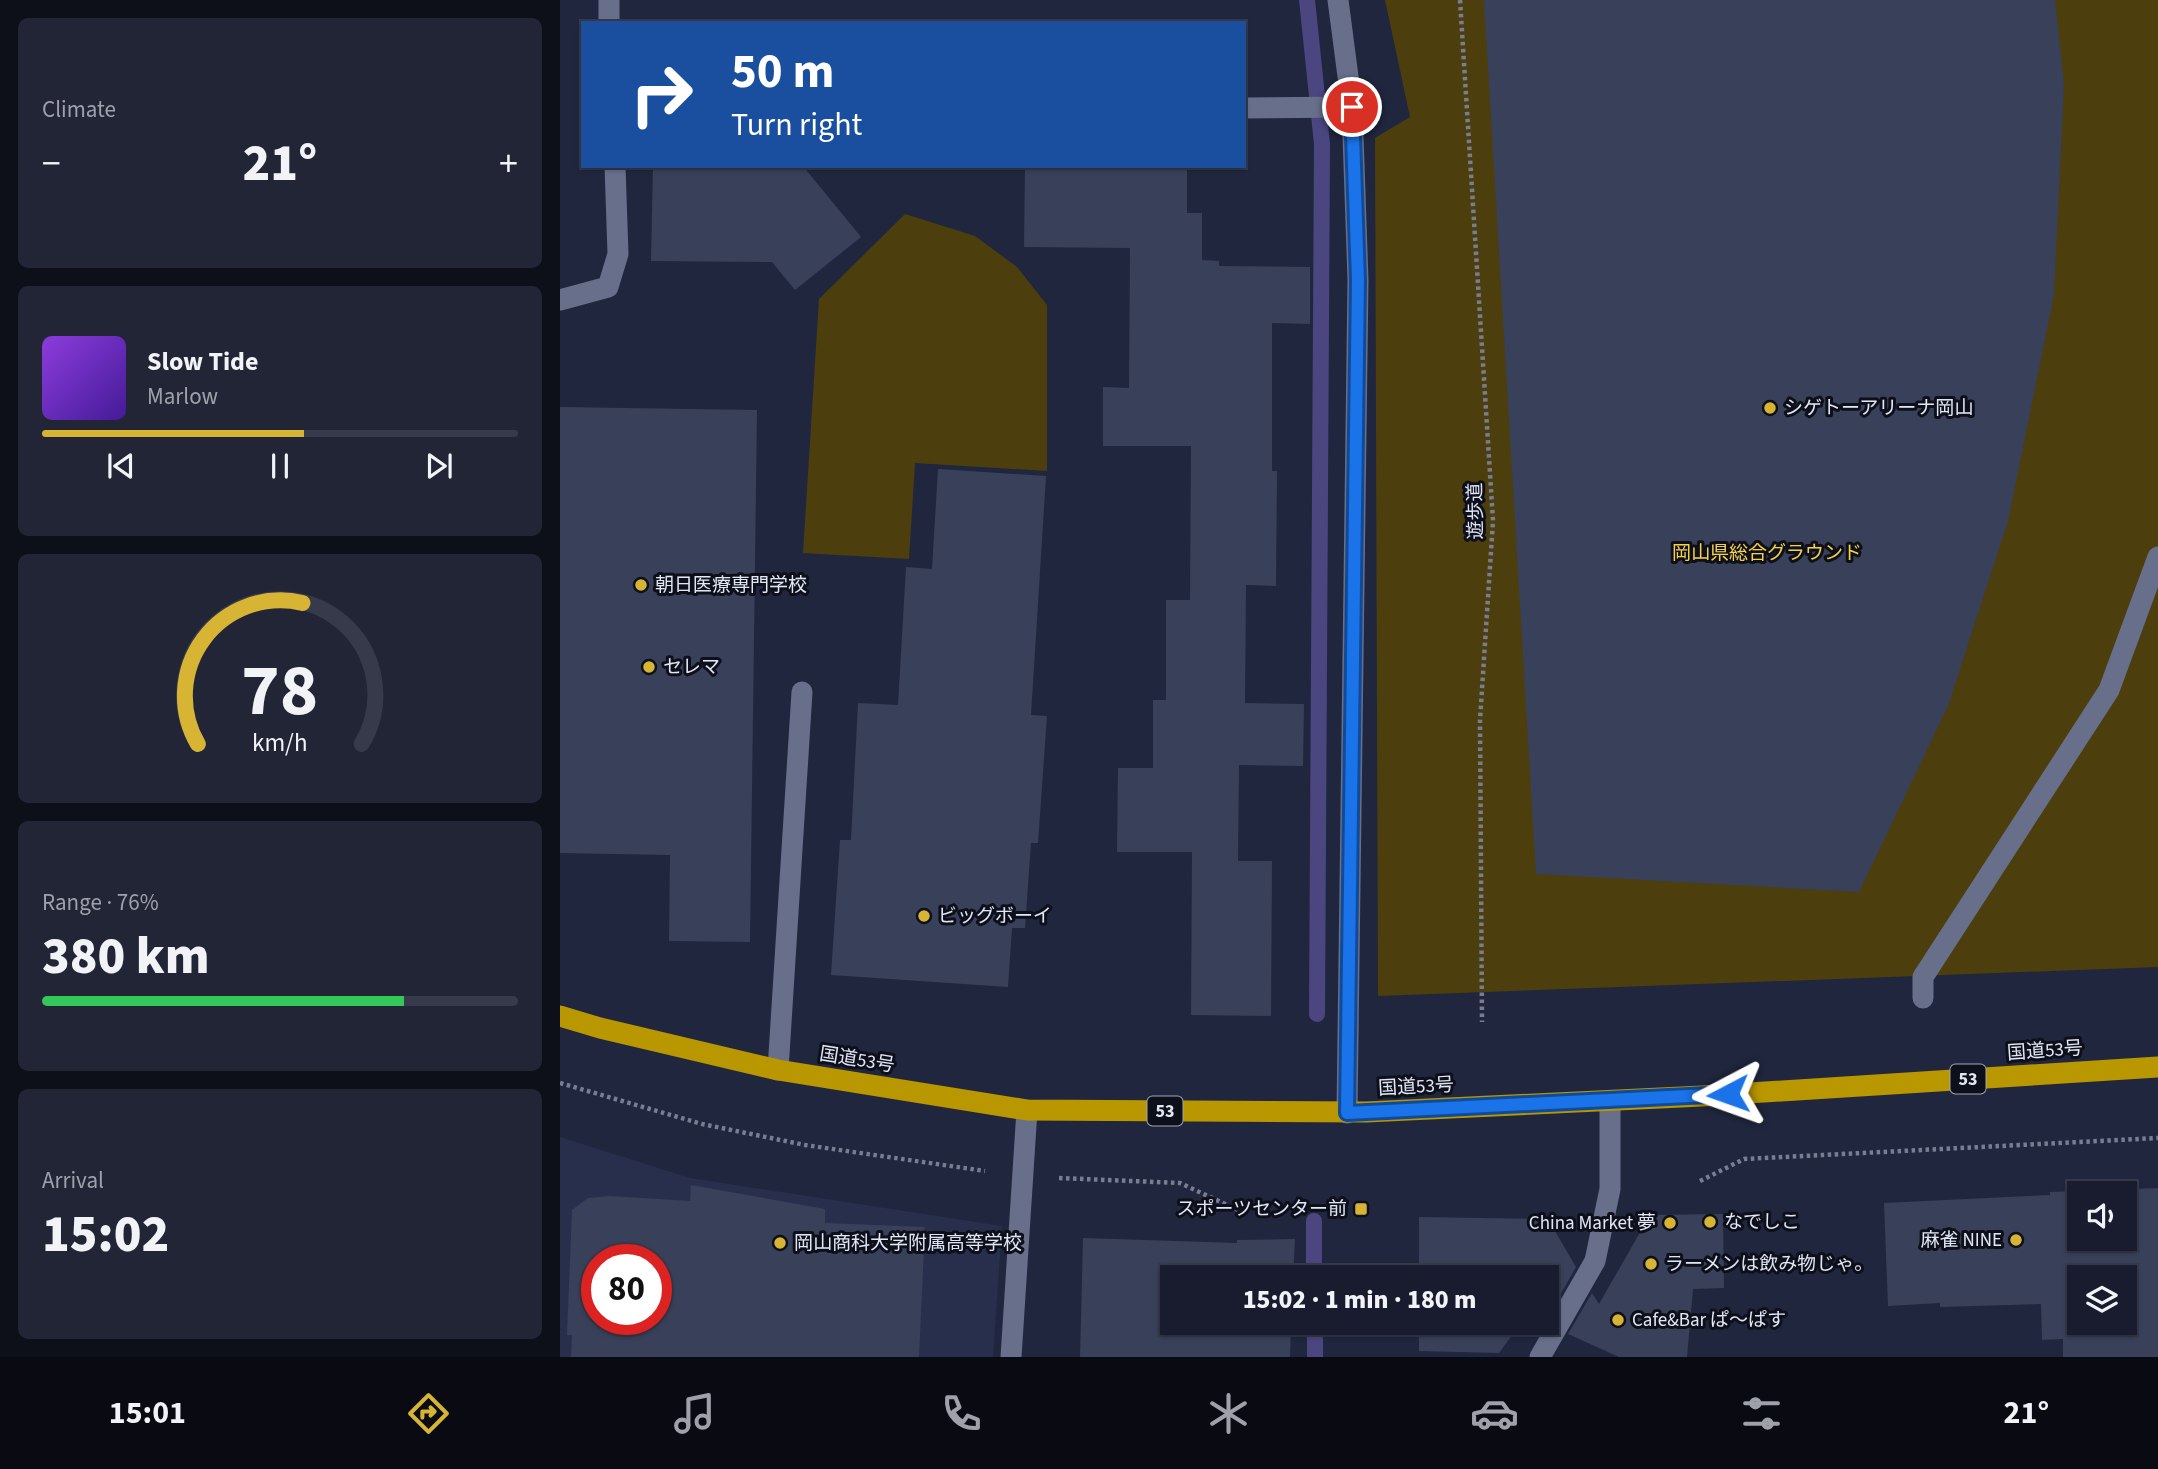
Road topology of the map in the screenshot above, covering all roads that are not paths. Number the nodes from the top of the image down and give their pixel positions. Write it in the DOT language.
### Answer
graph roads {
  1 [pos="608,0"];
  2 [pos="1338,0"];
  3 [pos="609,21"];
  4 [pos="1246,107"];
  5 [pos="1343,107"];
  6 [pos="615,168"];
  7 [pos="560,300"];
  8 [pos="2158,557"];
  9 [pos="802,692"];
  10 [pos="1923,998"];
  11 [pos="560,1016"];
  12 [pos="2158,1067"];
  13 [pos="778,1070"];
  14 [pos="1610,1101"];
  15 [pos="1027,1110"];
  16 [pos="1347,1113"];
  17 [pos="1011,1357"];
  18 [pos="1540,1357"];
  1 -- 3 [label="street"];
  2 -- 5 [label="street"];
  4 -- 5 [label="street"];
  5 -- 16 [label="street"];
  6 -- 7 [label="street"];
  8 -- 10 [label="street"];
  9 -- 13 [label="street"];
  11 -- 13 [label="highway, 国道53号 / 53"];
  12 -- 14 [label="highway, 国道53号 / 53"];
  13 -- 15 [label="highway, 国道53号 / 53"];
  14 -- 16 [label="highway, 国道53号 / 53"];
  14 -- 18 [label="street"];
  15 -- 16 [label="highway, 国道53号 / 53"];
  15 -- 17 [label="street"];
}
